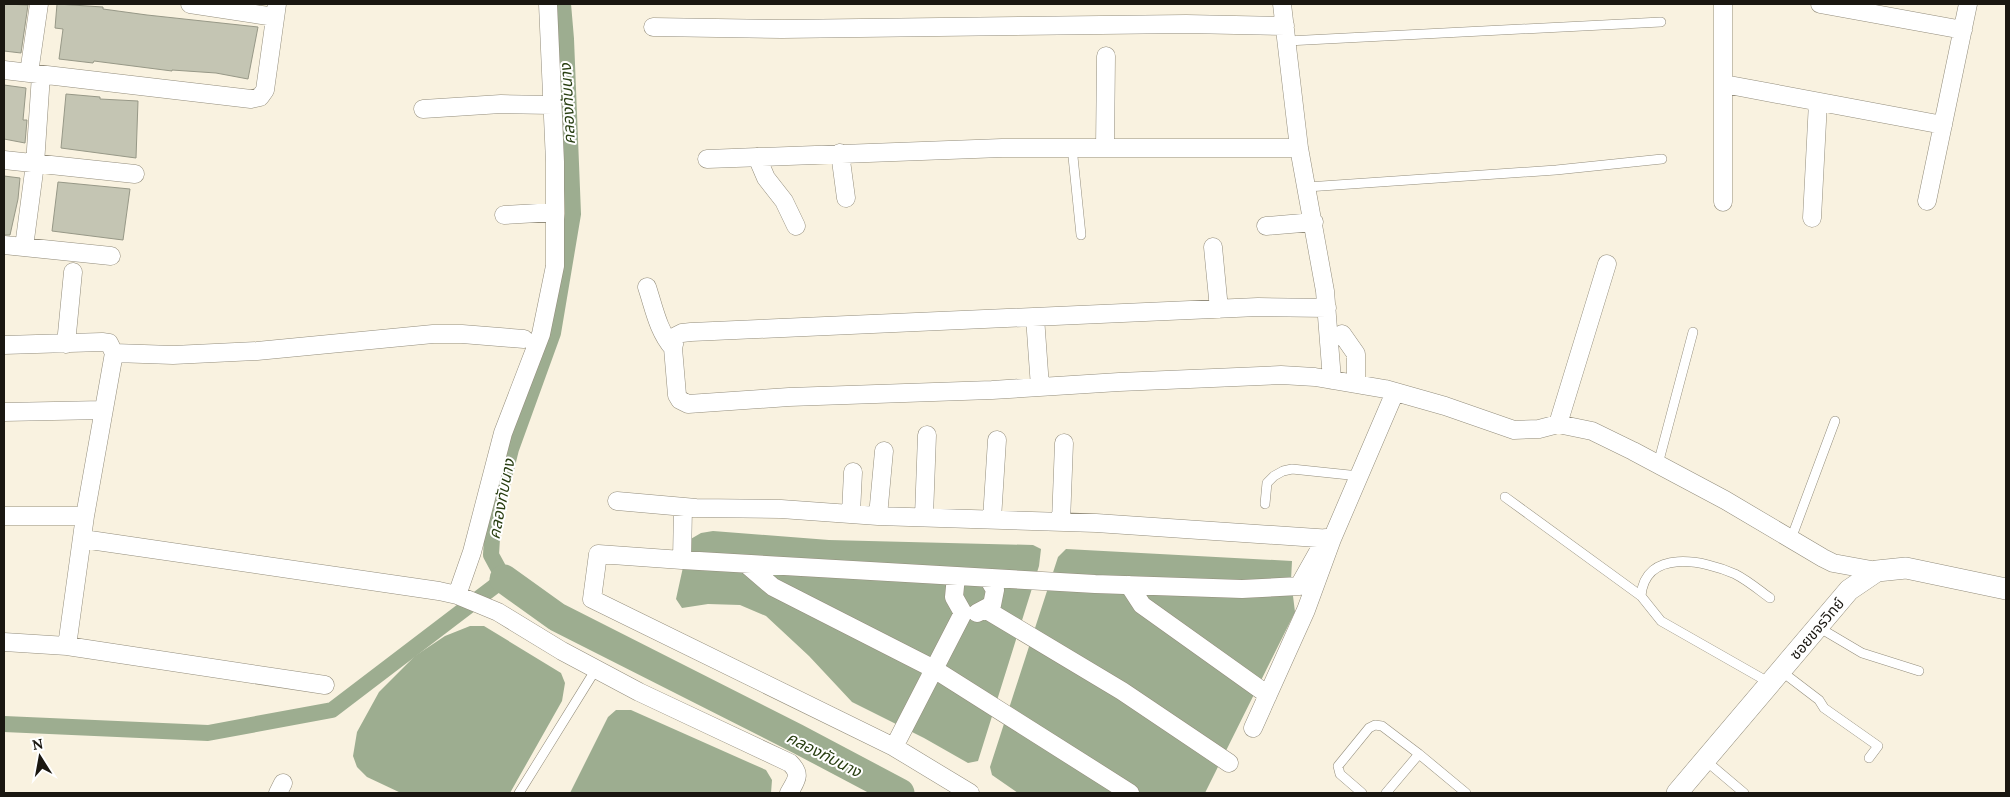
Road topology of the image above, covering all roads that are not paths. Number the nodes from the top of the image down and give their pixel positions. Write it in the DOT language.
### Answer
graph roads {
  1 [pos="38,4"];
  2 [pos="190,4"];
  3 [pos="548,4"];
  4 [pos="1282,4"];
  5 [pos="1724,4"];
  6 [pos="1820,4"];
  7 [pos="1968,4"];
  8 [pos="276,10"];
  9 [pos="1661,22"];
  10 [pos="653,27"];
  11 [pos="1963,30"];
  12 [pos="1286,34"];
  13 [pos="1106,56"];
  14 [pos="4,70"];
  15 [pos="35,74"];
  16 [pos="1724,84"];
  17 [pos="1818,102"];
  18 [pos="552,105"];
  19 [pos="423,109"];
  20 [pos="1942,125"];
  21 [pos="1072,147"];
  22 [pos="1104,148"];
  23 [pos="1299,148"];
  24 [pos="840,153"];
  25 [pos="758,156"];
  26 [pos="707,159"];
  27 [pos="1662,159"];
  28 [pos="4,160"];
  29 [pos="36,164"];
  30 [pos="135,174"];
  31 [pos="1307,186"];
  32 [pos="846,198"];
  33 [pos="1927,201"];
  34 [pos="1723,202"];
  35 [pos="555,212"];
  36 [pos="504,215"];
  37 [pos="1812,218"];
  38 [pos="1314,222"];
  39 [pos="796,226"];
  40 [pos="1266,226"];
  41 [pos="1081,235"];
  42 [pos="4,245"];
  43 [pos="24,247"];
  44 [pos="1213,247"];
  45 [pos="111,256"];
  46 [pos="1608,264"];
  47 [pos="73,272"];
  48 [pos="647,287"];
  49 [pos="1326,308"];
  50 [pos="1219,309"];
  51 [pos="1035,317"];
  52 [pos="1692,332"];
  53 [pos="1342,334"];
  54 [pos="524,339"];
  55 [pos="66,344"];
  56 [pos="4,345"];
  57 [pos="673,348"];
  58 [pos="114,353"];
  59 [pos="1332,380"];
  60 [pos="1356,384"];
  61 [pos="1040,388"];
  62 [pos="1396,392"];
  63 [pos="103,410"];
  64 [pos="4,412"];
  65 [pos="1835,420"];
  66 [pos="1558,424"];
  67 [pos="927,435"];
  68 [pos="997,440"];
  69 [pos="1064,443"];
  70 [pos="884,450"];
  71 [pos="1658,464"];
  72 [pos="853,472"];
  73 [pos="1359,476"];
  74 [pos="1505,497"];
  75 [pos="618,501"];
  76 [pos="1265,504"];
  77 [pos="683,507"];
  78 [pos="851,513"];
  79 [pos="4,516"];
  80 [pos="84,516"];
  81 [pos="878,516"];
  82 [pos="924,516"];
  83 [pos="992,519"];
  84 [pos="1061,522"];
  85 [pos="83,539"];
  86 [pos="1329,539"];
  87 [pos="1791,539"];
  88 [pos="682,560"];
  89 [pos="746,564"];
  90 [pos="1878,571"];
  91 [pos="956,576"];
  92 [pos="988,578"];
  93 [pos="1129,585"];
  94 [pos="2006,589"];
  95 [pos="457,595"];
  96 [pos="1641,596"];
  97 [pos="1770,598"];
  98 [pos="985,609"];
  99 [pos="963,613"];
  100 [pos="1818,627"];
  101 [pos="4,642"];
  102 [pos="67,646"];
  103 [pos="596,669"];
  104 [pos="934,669"];
  105 [pos="1920,671"];
  106 [pos="1776,677"];
  107 [pos="325,685"];
  108 [pos="1268,695"];
  109 [pos="1253,728"];
  110 [pos="894,747"];
  111 [pos="1419,754"];
  112 [pos="1869,758"];
  113 [pos="1705,760"];
  114 [pos="1229,763"];
  115 [pos="1684,791"];
  116 [pos="519,793"];
  117 [pos="789,793"];
  118 [pos="970,793"];
  119 [pos="1130,793"];
  120 [pos="1362,793"];
  121 [pos="1386,793"];
  122 [pos="1466,793"];
  123 [pos="1744,793"];
  1 -- 15 [label="street"];
  2 -- 8 [label="street"];
  3 -- 18 [label="street"];
  4 -- 12 [label="street"];
  5 -- 16 [label="street"];
  6 -- 11 [label="street"];
  7 -- 11 [label="street"];
  8 -- 15 [label="street"];
  9 -- 12 [label="lane"];
  10 -- 12 [label="street"];
  11 -- 20 [label="street"];
  12 -- 23 [label="street"];
  13 -- 22 [label="street"];
  14 -- 15 [label="street"];
  15 -- 29 [label="street"];
  16 -- 17 [label="street"];
  16 -- 34 [label="street"];
  17 -- 20 [label="street"];
  17 -- 37 [label="street"];
  18 -- 19 [label="street"];
  18 -- 35 [label="street"];
  20 -- 33 [label="street"];
  21 -- 22 [label="street"];
  21 -- 24 [label="street"];
  21 -- 41 [label="lane"];
  22 -- 23 [label="street"];
  23 -- 31 [label="street"];
  24 -- 25 [label="street"];
  24 -- 32 [label="street"];
  25 -- 26 [label="street"];
  25 -- 39 [label="street"];
  27 -- 31 [label="lane"];
  28 -- 29 [label="street"];
  29 -- 30 [label="street"];
  29 -- 43 [label="street"];
  31 -- 38 [label="street"];
  35 -- 36 [label="street"];
  35 -- 95 [label="street"];
  38 -- 40 [label="street"];
  38 -- 49 [label="street"];
  42 -- 43 [label="street"];
  43 -- 45 [label="street"];
  44 -- 50 [label="street"];
  46 -- 66 [label="street"];
  47 -- 55 [label="street"];
  48 -- 57 [label="street"];
  49 -- 50 [label="street"];
  49 -- 59 [label="street"];
  50 -- 51 [label="street"];
  51 -- 57 [label="street"];
  51 -- 61 [label="street"];
  52 -- 71 [label="lane"];
  53 -- 60 [label="street"];
  54 -- 58 [label="street"];
  55 -- 56 [label="street"];
  55 -- 58 [label="street"];
  57 -- 61 [label="street"];
  58 -- 63 [label="street"];
  59 -- 60 [label="street"];
  59 -- 61 [label="street"];
  60 -- 62 [label="street"];
  62 -- 66 [label="street"];
  62 -- 73 [label="street"];
  63 -- 64 [label="street"];
  63 -- 80 [label="street"];
  65 -- 87 [label="lane"];
  66 -- 71 [label="street"];
  67 -- 82 [label="street"];
  68 -- 83 [label="street"];
  69 -- 84 [label="street"];
  70 -- 81 [label="street"];
  71 -- 87 [label="street"];
  72 -- 78 [label="street"];
  73 -- 76 [label="lane"];
  73 -- 86 [label="street"];
  74 -- 96 [label="lane"];
  75 -- 77 [label="street"];
  77 -- 78 [label="street"];
  77 -- 88 [label="street"];
  78 -- 81 [label="street"];
  79 -- 80 [label="street"];
  80 -- 85 [label="street"];
  81 -- 82 [label="street"];
  82 -- 83 [label="street"];
  83 -- 84 [label="street"];
  84 -- 86 [label="street"];
  85 -- 95 [label="street"];
  85 -- 102 [label="street"];
  86 -- 93 [label="street"];
  86 -- 108 [label="street"];
  87 -- 90 [label="street"];
  88 -- 89 [label="street"];
  88 -- 110 [label="street"];
  89 -- 91 [label="street"];
  89 -- 104 [label="street"];
  90 -- 94 [label="street, ซอยขจรวิทย์"];
  90 -- 100 [label="street, ซอยขจรวิทย์"];
  91 -- 92 [label="street"];
  91 -- 99 [label="street"];
  92 -- 93 [label="street"];
  92 -- 98 [label="street"];
  93 -- 108 [label="street"];
  95 -- 103 [label="street"];
  96 -- 97 [label="lane"];
  96 -- 106 [label="lane"];
  98 -- 99 [label="street"];
  98 -- 114 [label="street"];
  99 -- 104 [label="street"];
  100 -- 105 [label="lane"];
  100 -- 106 [label="street, ซอยขจรวิทย์"];
  101 -- 102 [label="street"];
  102 -- 107 [label="street"];
  103 -- 116 [label="lane"];
  103 -- 117 [label="street"];
  104 -- 110 [label="street"];
  104 -- 119 [label="street"];
  106 -- 112 [label="lane"];
  106 -- 113 [label="street, ซอยขจรวิทย์"];
  108 -- 109 [label="street"];
  110 -- 118 [label="street"];
  111 -- 120 [label="lane"];
  111 -- 121 [label="lane"];
  111 -- 122 [label="lane"];
  113 -- 115 [label="street, ซอยขจรวิทย์"];
  113 -- 123 [label="lane"];
}
